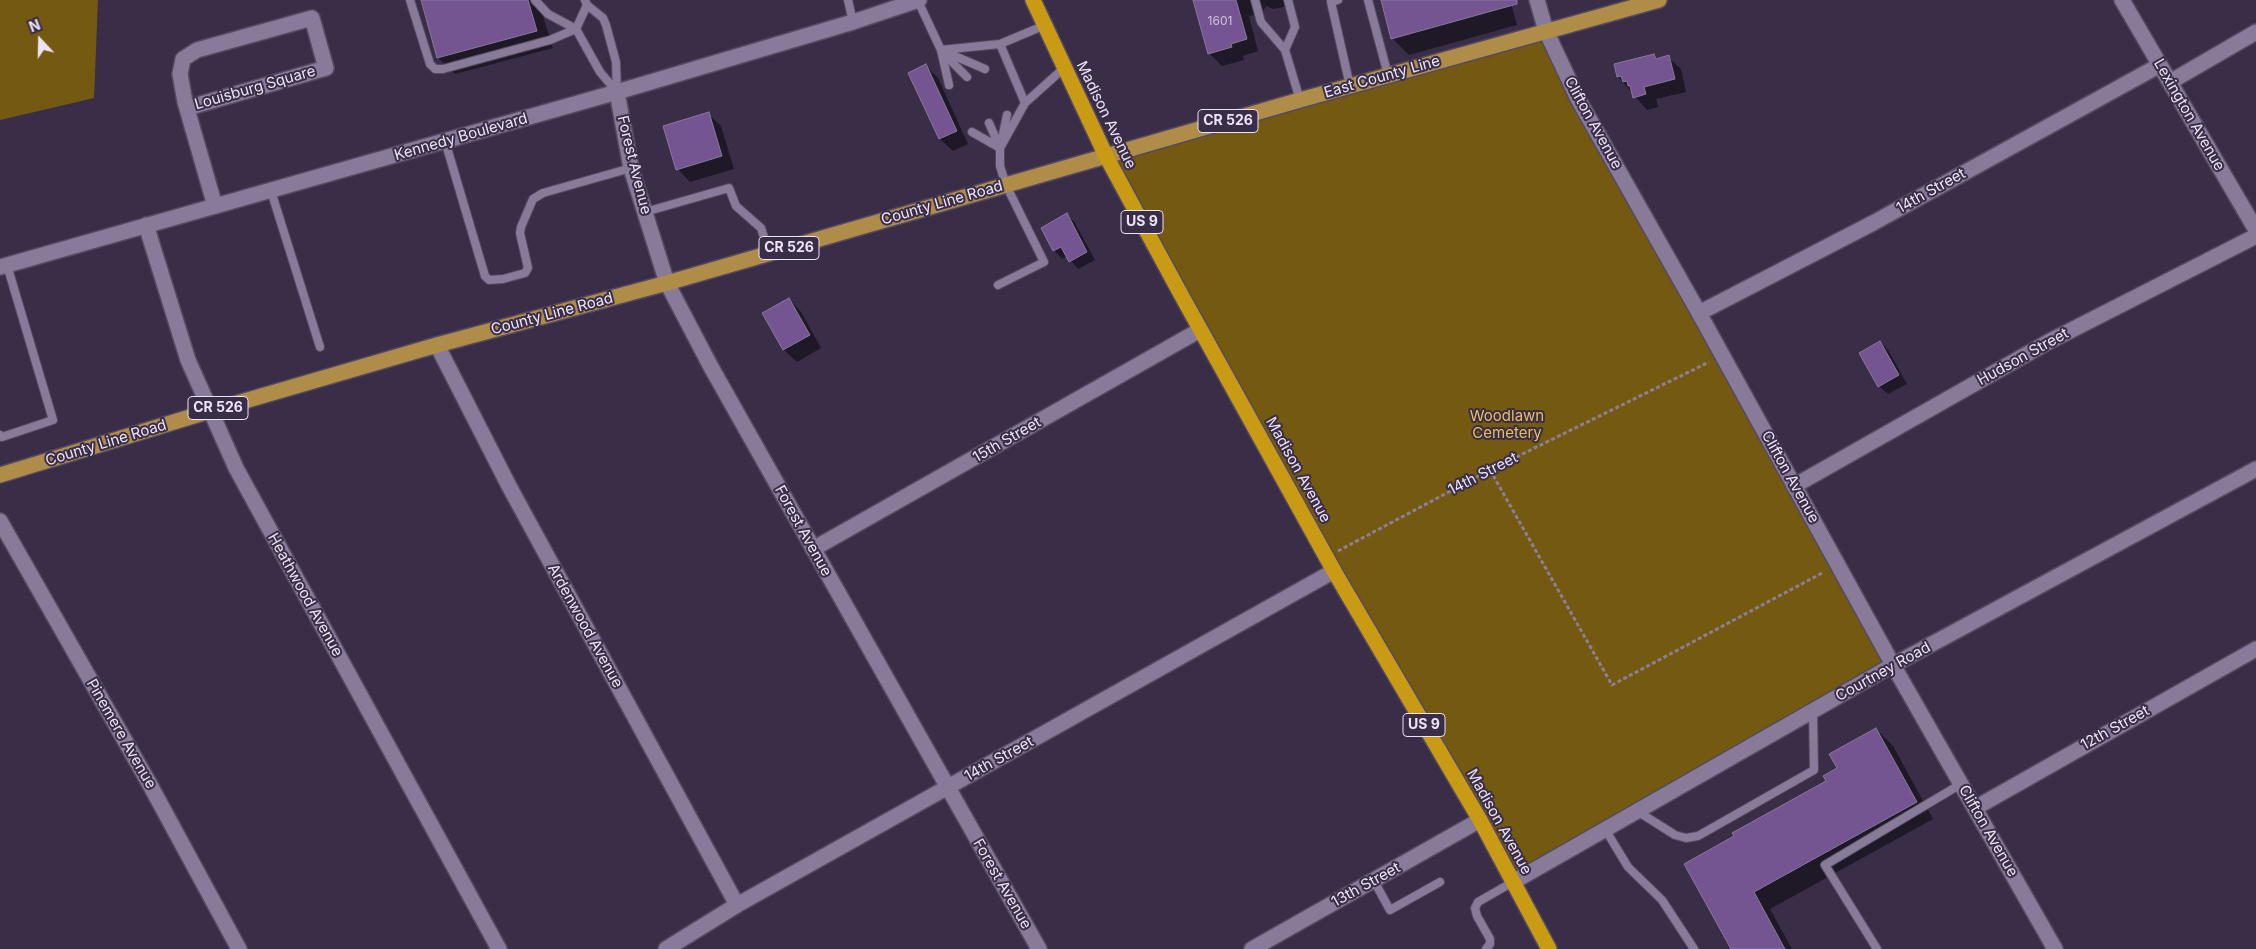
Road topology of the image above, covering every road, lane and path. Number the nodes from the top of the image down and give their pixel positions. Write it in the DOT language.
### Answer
graph roads {
  1 [pos="410,0"];
  2 [pos="535,0"];
  3 [pos="848,0"];
  4 [pos="918,0"];
  5 [pos="1033,0"];
  6 [pos="1255,0"];
  7 [pos="1288,0"];
  8 [pos="1338,0"];
  9 [pos="1368,0"];
  10 [pos="1536,0"];
  11 [pos="1659,0"];
  12 [pos="2122,0"];
  13 [pos="586,3"];
  14 [pos="900,3"];
  15 [pos="854,22"];
  16 [pos="1043,26"];
  17 [pos="576,30"];
  18 [pos="1546,31"];
  19 [pos="2256,32"];
  20 [pos="1000,44"];
  21 [pos="941,50"];
  22 [pos="1285,50"];
  23 [pos="2160,66"];
  24 [pos="1064,68"];
  25 [pos="985,69"];
  26 [pos="1388,75"];
  27 [pos="967,77"];
  28 [pos="2170,82"];
  29 [pos="949,86"];
  30 [pos="1350,86"];
  31 [pos="617,92"];
  32 [pos="1300,100"];
  33 [pos="1025,103"];
  34 [pos="187,108"];
  35 [pos="1007,115"];
  36 [pos="989,123"];
  37 [pos="972,132"];
  38 [pos="445,142"];
  39 [pos="1000,148"];
  40 [pos="1106,156"];
  41 [pos="631,168"];
  42 [pos="1006,185"];
  43 [pos="271,191"];
  44 [pos="216,206"];
  45 [pos="645,212"];
  46 [pos="146,225"];
  47 [pos="2256,230"];
  48 [pos="2256,236"];
  49 [pos="769,253"];
  50 [pos="4,266"];
  51 [pos="667,283"];
  52 [pos="998,285"];
  53 [pos="1699,313"];
  54 [pos="1200,330"];
  55 [pos="437,345"];
  56 [pos="320,347"];
  57 [pos="1723,355"];
  58 [pos="210,411"];
  59 [pos="0,435"];
  60 [pos="2256,468"];
  61 [pos="1490,470"];
  62 [pos="0,475"];
  63 [pos="1794,486"];
  64 [pos="0,521"];
  65 [pos="813,549"];
  66 [pos="1330,564"];
  67 [pos="1838,565"];
  68 [pos="2256,649"];
  69 [pos="1893,665"];
  70 [pos="1813,711"];
  71 [pos="1961,784"];
  72 [pos="947,788"];
  73 [pos="1975,808"];
  74 [pos="1637,811"];
  75 [pos="1480,820"];
  76 [pos="1605,829"];
  77 [pos="1374,881"];
  78 [pos="1440,882"];
  79 [pos="1513,882"];
  80 [pos="737,905"];
  81 [pos="239,949"];
  82 [pos="499,949"];
  83 [pos="666,949"];
  84 [pos="1039,949"];
  85 [pos="1252,949"];
  86 [pos="1486,949"];
  87 [pos="1549,949"];
  88 [pos="1694,949"];
  89 [pos="1877,949"];
  90 [pos="2055,949"];
  1 -- 17 [label="lane"];
  2 -- 17 [label="lane"];
  3 -- 15 [label="lane"];
  4 -- 14 [label="street, Kennedy Boulevard"];
  4 -- 21 [label="lane"];
  5 -- 16 [label="highway, Madison Avenue / US 9"];
  6 -- 22 [label="lane"];
  7 -- 22 [label="lane"];
  8 -- 30 [label="lane"];
  9 -- 26 [label="lane"];
  10 -- 18 [label="street, Clifton Avenue"];
  11 -- 18 [label="main road, East County Line / CR 526"];
  12 -- 23 [label="street, Lexington Avenue"];
  13 -- 17 [label="lane"];
  13 -- 31 [label="lane"];
  14 -- 15 [label="street, Kennedy Boulevard"];
  15 -- 31 [label="street, Kennedy Boulevard"];
  16 -- 20 [label="lane"];
  16 -- 24 [label="highway, Madison Avenue / US 9"];
  17 -- 31 [label="lane"];
  18 -- 26 [label="main road, East County Line / CR 526"];
  18 -- 53 [label="street, Clifton Avenue"];
  19 -- 28 [label="street"];
  20 -- 21 [label="lane"];
  20 -- 33 [label="lane"];
  21 -- 25 [label="lane"];
  21 -- 27 [label="lane"];
  21 -- 29 [label="lane"];
  22 -- 32 [label="lane"];
  23 -- 28 [label="street, Lexington Avenue"];
  23 -- 53 [label="street, 14th Street"];
  24 -- 33 [label="lane"];
  24 -- 40 [label="highway, Madison Avenue / US 9"];
  26 -- 30 [label="main road, East County Line / CR 526"];
  28 -- 47 [label="street, Lexington Avenue"];
  30 -- 32 [label="main road, East County Line / CR 526"];
  31 -- 38 [label="street, Kennedy Boulevard"];
  31 -- 41 [label="street, Forest Avenue"];
  32 -- 40 [label="main road, East County Line / CR 526"];
  33 -- 39 [label="lane"];
  34 -- 34 [label="street, Louisburg Square"];
  34 -- 44 [label="street, Louisburg Square"];
  35 -- 39 [label="lane"];
  36 -- 39 [label="lane"];
  37 -- 39 [label="lane"];
  38 -- 41 [label="lane"];
  38 -- 43 [label="street, Kennedy Boulevard"];
  39 -- 42 [label="lane"];
  40 -- 42 [label="main road, County Line Road / CR 526"];
  40 -- 54 [label="highway, Madison Avenue / US 9"];
  41 -- 45 [label="street, Forest Avenue"];
  42 -- 49 [label="main road, County Line Road / CR 526"];
  42 -- 52 [label="lane"];
  43 -- 44 [label="street, Kennedy Boulevard"];
  43 -- 56 [label="lane"];
  44 -- 46 [label="street, Kennedy Boulevard"];
  45 -- 49 [label="lane"];
  45 -- 51 [label="street, Forest Avenue"];
  46 -- 50 [label="street, Kennedy Boulevard"];
  46 -- 58 [label="street, Heathwood Avenue"];
  48 -- 63 [label="street, Hudson Street"];
  49 -- 51 [label="main road, County Line Road / CR 526"];
  50 -- 59 [label="lane"];
  51 -- 55 [label="main road, County Line Road / CR 526"];
  51 -- 65 [label="street, Forest Avenue"];
  53 -- 57 [label="street, Clifton Avenue"];
  54 -- 65 [label="street, 15th Street"];
  54 -- 66 [label="highway, Madison Avenue / US 9"];
  55 -- 58 [label="main road, County Line Road / CR 526"];
  55 -- 80 [label="street, Ardenwood Avenue"];
  57 -- 61 [label="path, 14th Street"];
  57 -- 63 [label="street, Clifton Avenue"];
  58 -- 62 [label="main road, County Line Road / CR 526"];
  58 -- 82 [label="street, Heathwood Avenue"];
  60 -- 69 [label="street, Courtney Road"];
  61 -- 66 [label="path, 14th Street"];
  61 -- 67 [label="path"];
  63 -- 67 [label="street, Clifton Avenue"];
  64 -- 81 [label="street, Pinemere Avenue"];
  65 -- 72 [label="street, Forest Avenue"];
  66 -- 72 [label="street, 14th Street"];
  66 -- 75 [label="highway, Madison Avenue / US 9"];
  67 -- 69 [label="street, Clifton Avenue"];
  68 -- 73 [label="street, 12th Street"];
  69 -- 70 [label="street, Courtney Road"];
  69 -- 71 [label="street, Clifton Avenue"];
  70 -- 74 [label="street, Courtney Road"];
  70 -- 74 [label="lane"];
  71 -- 73 [label="street, Clifton Avenue"];
  71 -- 89 [label="lane"];
  72 -- 80 [label="street, 14th Street"];
  72 -- 84 [label="street, Forest Avenue"];
  73 -- 90 [label="street, Clifton Avenue"];
  74 -- 76 [label="street, Courtney Road"];
  75 -- 77 [label="street, 13th Street"];
  75 -- 79 [label="highway, Madison Avenue / US 9"];
  76 -- 79 [label="street, Courtney Road"];
  76 -- 88 [label="lane"];
  77 -- 78 [label="lane"];
  77 -- 85 [label="street, 13th Street"];
  79 -- 86 [label="lane"];
  79 -- 87 [label="highway, Madison Avenue / US 9"];
  80 -- 83 [label="street, 14th Street"];
}
